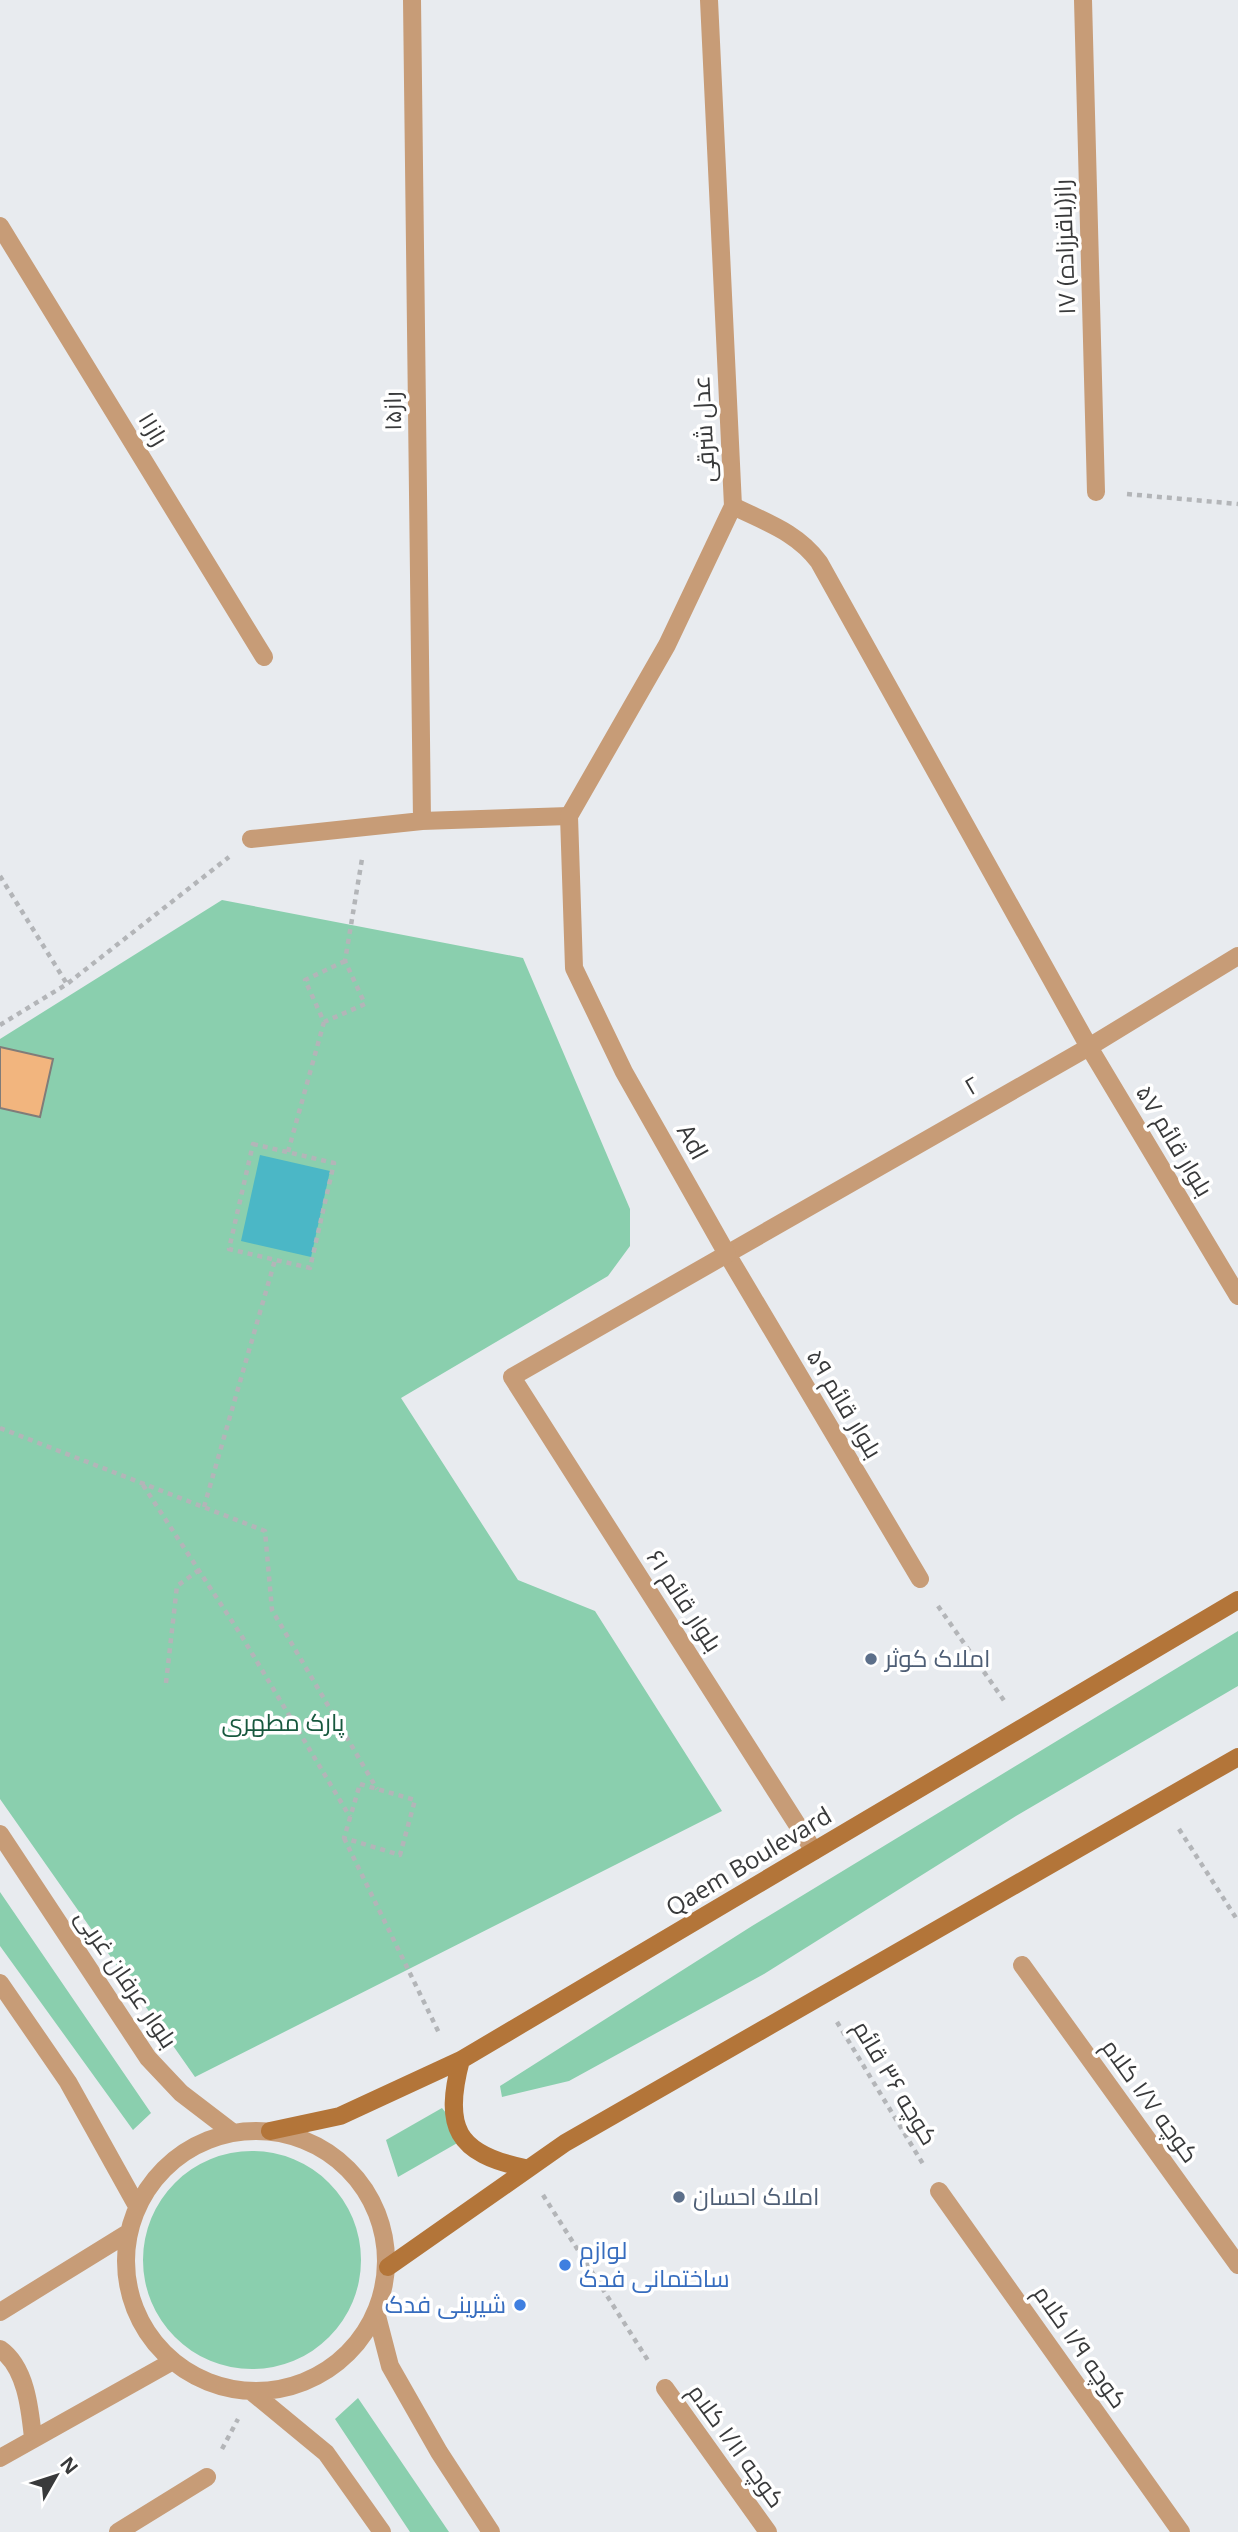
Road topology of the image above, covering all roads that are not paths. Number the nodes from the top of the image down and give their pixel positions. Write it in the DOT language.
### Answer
graph roads {
  1 [pos="412,0"];
  2 [pos="709,0"];
  3 [pos="1083,0"];
  4 [pos="0,226"];
  5 [pos="1096,492"];
  6 [pos="733,506"];
  7 [pos="264,657"];
  8 [pos="569,816"];
  9 [pos="422,821"];
  10 [pos="251,839"];
  11 [pos="1238,956"];
  12 [pos="1089,1047"];
  13 [pos="727,1254"];
  14 [pos="1238,1296"];
  15 [pos="920,1579"];
  16 [pos="1238,1600"];
  17 [pos="1238,1757"];
  18 [pos="0,1834"];
  19 [pos="814,1851"];
  20 [pos="1022,1965"];
  21 [pos="0,1983"];
  22 [pos="457,2062"];
  23 [pos="270,2131"];
  24 [pos="232,2132"];
  25 [pos="525,2168"];
  26 [pos="939,2191"];
  27 [pos="137,2206"];
  28 [pos="128,2233"];
  29 [pos="1238,2265"];
  30 [pos="388,2267"];
  31 [pos="0,2312"];
  32 [pos="376,2312"];
  33 [pos="0,2349"];
  34 [pos="173,2361"];
  35 [pos="665,2388"];
  36 [pos="252,2392"];
  37 [pos="33,2438"];
  38 [pos="0,2458"];
  39 [pos="207,2477"];
  40 [pos="118,2532"];
  41 [pos="382,2532"];
  42 [pos="491,2532"];
  43 [pos="768,2532"];
  44 [pos="1181,2532"];
  1 -- 9 [label="street, راز۱۵"];
  2 -- 6 [label="street, عدل شرقی"];
  3 -- 5 [label="street, ۱۷ راز(باقرزاده)"];
  4 -- 7 [label="street, راز۱۱"];
  6 -- 8 [label="street, عدل شرقی"];
  6 -- 12 [label="street, بلوار قائم ۵۷"];
  8 -- 9 [label="street"];
  8 -- 13 [label="street, Adl"];
  9 -- 10 [label="street"];
  11 -- 12 [label="street, ۲"];
  12 -- 13 [label="street, ۲"];
  12 -- 14 [label="street, بلوار قائم ۵۷"];
  13 -- 15 [label="street, بلوار قائم ۵۹"];
  13 -- 19 [label="street, بلوار قائم ۶۱"];
  16 -- 19 [label="main road, Qaem Boulevard"];
  17 -- 25 [label="main road"];
  18 -- 24 [label="street, بلوار عرفان غربی"];
  19 -- 22 [label="main road, Qaem Boulevard"];
  20 -- 29 [label="street, کوچه ۱/۷ کلام"];
  21 -- 27 [label="street"];
  22 -- 23 [label="main road, Qaem Boulevard"];
  22 -- 25 [label="main road"];
  23 -- 24 [label="street"];
  23 -- 30 [label="street"];
  24 -- 27 [label="street"];
  25 -- 30 [label="main road"];
  26 -- 44 [label="street, کوچه ۱/۹ کلام"];
  27 -- 28 [label="street"];
  28 -- 31 [label="street"];
  28 -- 34 [label="street"];
  30 -- 32 [label="street"];
  32 -- 36 [label="street"];
  32 -- 42 [label="street"];
  33 -- 37 [label="street"];
  34 -- 36 [label="street"];
  34 -- 37 [label="street"];
  35 -- 43 [label="street, کوچه ۱/۱۱ کلام"];
  36 -- 41 [label="street"];
  37 -- 38 [label="street"];
  39 -- 40 [label="street"];
}
